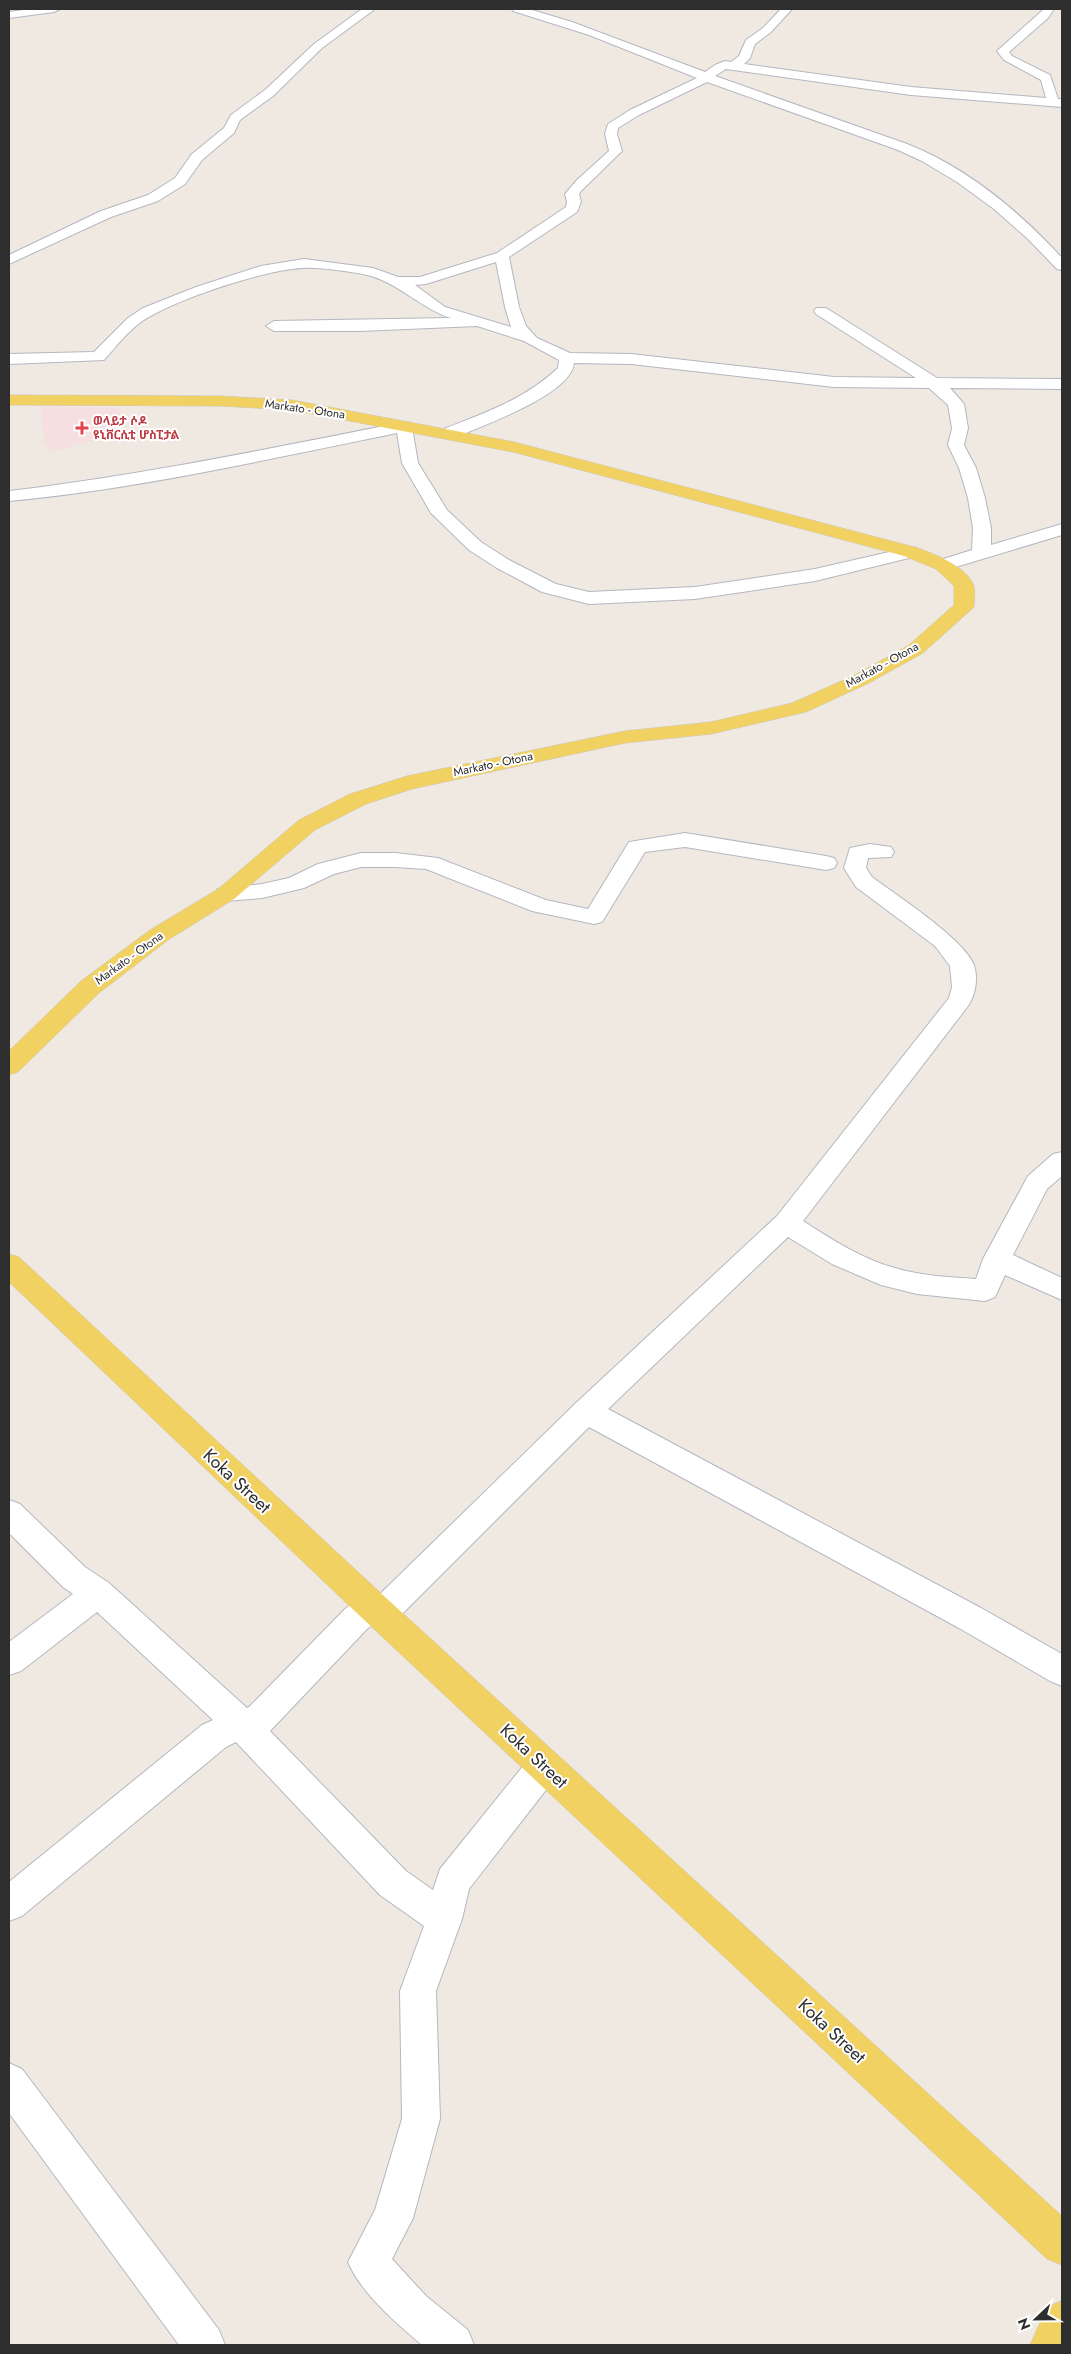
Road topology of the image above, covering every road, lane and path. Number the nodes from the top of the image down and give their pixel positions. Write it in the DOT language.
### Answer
graph roads {
  1 [pos="54,9"];
  2 [pos="369,9"];
  3 [pos="517,9"];
  4 [pos="787,9"];
  5 [pos="1049,9"];
  6 [pos="9,15"];
  7 [pos="734,66"];
  8 [pos="706,77"];
  9 [pos="1058,103"];
  10 [pos="502,256"];
  11 [pos="9,260"];
  12 [pos="1062,266"];
  13 [pos="396,282"];
  14 [pos="821,311"];
  15 [pos="476,322"];
  16 [pos="274,326"];
  17 [pos="529,338"];
  18 [pos="567,358"];
  19 [pos="9,359"];
  20 [pos="934,384"];
  21 [pos="1062,384"];
  22 [pos="9,400"];
  23 [pos="404,427"];
  24 [pos="450,434"];
  25 [pos="9,496"];
  26 [pos="1058,531"];
  27 [pos="912,552"];
  28 [pos="981,553"];
  29 [pos="943,565"];
  30 [pos="883,852"];
  31 [pos="826,863"];
  32 [pos="226,894"];
  33 [pos="9,1066"];
  34 [pos="1062,1161"];
  35 [pos="786,1223"];
  36 [pos="997,1259"];
  37 [pos="9,1266"];
  38 [pos="1062,1290"];
  39 [pos="586,1411"];
  40 [pos="9,1513"];
  41 [pos="98,1593"];
  42 [pos="376,1610"];
  43 [pos="9,1661"];
  44 [pos="1062,1670"];
  45 [pos="241,1724"];
  46 [pos="544,1766"];
  47 [pos="9,1904"];
  48 [pos="444,1919"];
  49 [pos="9,2082"];
  50 [pos="1062,2244"];
  51 [pos="1062,2322"];
  52 [pos="204,2345"];
  53 [pos="453,2345"];
  54 [pos="1052,2345"];
  1 -- 6 [label="street"];
  2 -- 11 [label="street"];
  3 -- 8 [label="street"];
  4 -- 7 [label="street"];
  5 -- 9 [label="street"];
  7 -- 8 [label="street"];
  7 -- 9 [label="street"];
  8 -- 10 [label="street"];
  8 -- 12 [label="street"];
  10 -- 13 [label="street"];
  10 -- 17 [label="street"];
  13 -- 15 [label="street"];
  13 -- 19 [label="street"];
  14 -- 20 [label="street"];
  15 -- 16 [label="street"];
  15 -- 17 [label="street"];
  17 -- 18 [label="street"];
  18 -- 20 [label="street"];
  18 -- 24 [label="street"];
  20 -- 21 [label="street"];
  20 -- 28 [label="street"];
  22 -- 23 [label="main road, Markato - Otona"];
  23 -- 24 [label="main road, Markato - Otona"];
  23 -- 25 [label="street"];
  23 -- 27 [label="street"];
  24 -- 27 [label="main road, Markato - Otona"];
  26 -- 28 [label="street"];
  27 -- 29 [label="main road, Markato - Otona"];
  28 -- 29 [label="street"];
  29 -- 32 [label="main road, Markato - Otona"];
  30 -- 35 [label="street"];
  31 -- 32 [label="street"];
  32 -- 33 [label="main road, Markato - Otona"];
  34 -- 36 [label="street"];
  35 -- 36 [label="street"];
  35 -- 39 [label="street"];
  36 -- 38 [label="street"];
  37 -- 42 [label="main road, Koka Street"];
  39 -- 42 [label="street"];
  39 -- 44 [label="street"];
  40 -- 41 [label="street"];
  41 -- 43 [label="street"];
  41 -- 45 [label="street"];
  42 -- 45 [label="street"];
  42 -- 46 [label="main road, Koka Street"];
  45 -- 47 [label="street"];
  45 -- 48 [label="street"];
  46 -- 48 [label="street"];
  46 -- 50 [label="main road, Koka Street"];
  48 -- 53 [label="street"];
  49 -- 52 [label="street"];
  51 -- 54 [label="main road"];
}
